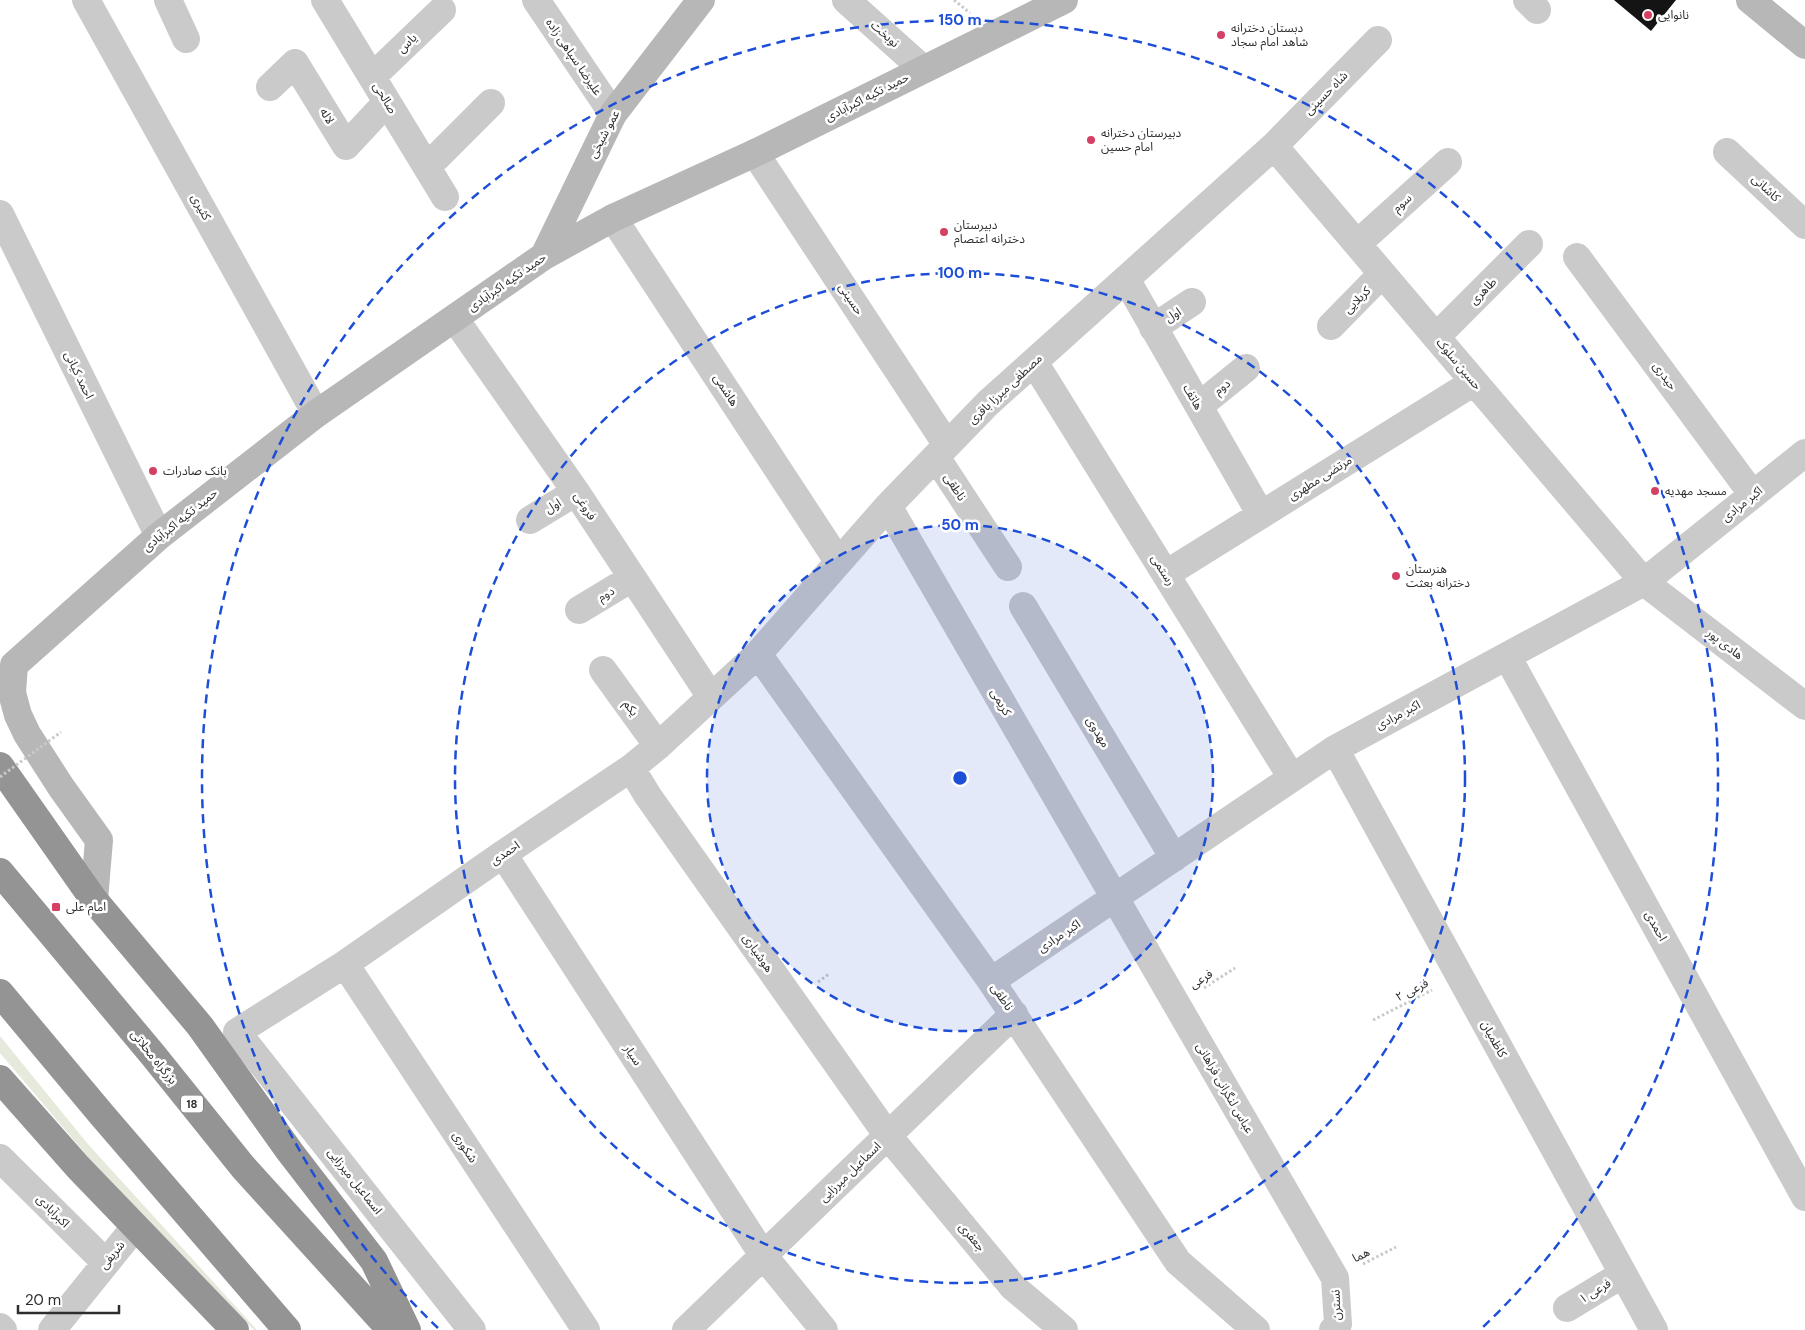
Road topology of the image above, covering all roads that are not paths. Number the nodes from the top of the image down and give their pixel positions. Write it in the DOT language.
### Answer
graph roads {
  1 [pos="86,0"];
  2 [pos="168,0"];
  3 [pos="536,0"];
  4 [pos="701,0"];
  5 [pos="846,0"];
  6 [pos="1064,0"];
  7 [pos="1750,0"];
  8 [pos="334,4"];
  9 [pos="442,10"];
  10 [pos="186,39"];
  11 [pos="1378,40"];
  12 [pos="1805,45"];
  13 [pos="923,69"];
  14 [pos="372,77"];
  15 [pos="270,87"];
  16 [pos="387,102"];
  17 [pos="490,103"];
  18 [pos="613,114"];
  19 [pos="1274,146"];
  20 [pos="1727,152"];
  21 [pos="755,153"];
  22 [pos="1448,162"];
  23 [pos="427,167"];
  24 [pos="445,197"];
  25 [pos="0,214"];
  26 [pos="613,218"];
  27 [pos="1805,225"];
  28 [pos="1357,244"];
  29 [pos="1529,244"];
  30 [pos="544,256"];
  31 [pos="1577,257"];
  32 [pos="1382,274"];
  33 [pos="1126,279"];
  34 [pos="1192,302"];
  35 [pos="455,319"];
  36 [pos="1331,326"];
  37 [pos="1153,328"];
  38 [pos="1436,337"];
  39 [pos="1034,362"];
  40 [pos="1246,368"];
  41 [pos="1474,382"];
  42 [pos="1199,406"];
  43 [pos="316,414"];
  44 [pos="941,451"];
  45 [pos="1805,453"];
  46 [pos="576,492"];
  47 [pos="1753,495"];
  48 [pos="888,506"];
  49 [pos="1261,515"];
  50 [pos="530,520"];
  51 [pos="159,536"];
  52 [pos="838,561"];
  53 [pos="1008,567"];
  54 [pos="1166,574"];
  55 [pos="632,578"];
  56 [pos="1644,582"];
  57 [pos="1023,606"];
  58 [pos="579,610"];
  59 [pos="758,654"];
  60 [pos="1507,656"];
  61 [pos="603,670"];
  62 [pos="711,697"];
  63 [pos="1805,706"];
  64 [pos="658,746"];
  65 [pos="1335,749"];
  66 [pos="0,766"];
  67 [pos="631,768"];
  68 [pos="1292,778"];
  69 [pos="503,854"];
  70 [pos="1174,858"];
  71 [pos="0,872"];
  72 [pos="1114,899"];
  73 [pos="94,900"];
  74 [pos="344,964"];
  75 [pos="991,981"];
  76 [pos="0,993"];
  77 [pos="1014,1014"];
  78 [pos="200,1026"];
  79 [pos="238,1032"];
  80 [pos="0,1079"];
  81 [pos="888,1136"];
  82 [pos="0,1158"];
  83 [pos="1805,1197"];
  84 [pos="135,1228"];
  85 [pos="764,1255"];
  86 [pos="106,1263"];
  87 [pos="1623,1274"];
  88 [pos="1335,1278"];
  89 [pos="1567,1308"];
  90 [pos="0,1327"];
  91 [pos="3,1330"];
  92 [pos="52,1330"];
  93 [pos="235,1330"];
  94 [pos="287,1330"];
  95 [pos="391,1330"];
  96 [pos="407,1330"];
  97 [pos="472,1330"];
  98 [pos="586,1330"];
  99 [pos="686,1330"];
  100 [pos="824,1330"];
  101 [pos="1064,1330"];
  102 [pos="1256,1330"];
  103 [pos="1334,1330"];
  104 [pos="1654,1330"];
  1 -- 43 [label="street, کثیری"];
  2 -- 10 [label="street"];
  3 -- 18 [label="street, علیرضا سپاهی زاده"];
  4 -- 18 [label="main road, عمو شیخی"];
  5 -- 13 [label="street, نوبخت"];
  6 -- 13 [label="main road, حمید تکیه اکبرآبادی"];
  7 -- 12 [label="main road"];
  8 -- 14 [label="street, صالحی"];
  9 -- 14 [label="street, یاس"];
  11 -- 19 [label="street, شاه حسینی"];
  13 -- 21 [label="main road, حمید تکیه اکبرآبادی"];
  14 -- 16 [label="street, صالحی"];
  15 -- 16 [label="street, لاله"];
  16 -- 23 [label="street, صالحی"];
  17 -- 23 [label="street"];
  18 -- 30 [label="main road, عمو شیخی"];
  19 -- 28 [label="street, حسین سلوک"];
  19 -- 33 [label="street, مصطفی میرزا باقری"];
  20 -- 27 [label="street, کاشانی"];
  21 -- 26 [label="main road, حمید تکیه اکبرآبادی"];
  21 -- 44 [label="street, حسینی"];
  22 -- 28 [label="street, سوم"];
  23 -- 24 [label="street, صالحی"];
  25 -- 51 [label="street, احمد کیانی"];
  26 -- 30 [label="main road, حمید تکیه اکبرآبادی"];
  26 -- 52 [label="street, هاشمی"];
  28 -- 32 [label="street, حسین سلوک"];
  29 -- 38 [label="street, طاهری"];
  30 -- 35 [label="main road, حمید تکیه اکبرآبادی"];
  31 -- 47 [label="street, حیدری"];
  32 -- 36 [label="street, کربلایی"];
  32 -- 38 [label="street, حسین سلوک"];
  33 -- 37 [label="street, هاتف"];
  33 -- 39 [label="street, مصطفی میرزا باقری"];
  34 -- 37 [label="street, اول"];
  35 -- 43 [label="main road, حمید تکیه اکبرآبادی"];
  35 -- 46 [label="street, فروغی"];
  37 -- 42 [label="street, هاتف"];
  38 -- 41 [label="street, حسین سلوک"];
  39 -- 44 [label="street, مصطفی میرزا باقری"];
  39 -- 54 [label="street, رستمی"];
  40 -- 42 [label="street, دوم"];
  41 -- 49 [label="street, مرتضی مطهری"];
  41 -- 56 [label="street, حسین سلوک"];
  42 -- 49 [label="street, هاتف"];
  43 -- 51 [label="main road, حمید تکیه اکبرآبادی"];
  44 -- 48 [label="street, مصطفی میرزا باقری"];
  44 -- 53 [label="street, ناطقی"];
  45 -- 47 [label="street, اکبر مرادی"];
  46 -- 50 [label="street, اول"];
  46 -- 55 [label="street, فروغی"];
  47 -- 56 [label="street, اکبر مرادی"];
  48 -- 52 [label="street, مصطفی میرزا باقری"];
  48 -- 72 [label="street, کریمی"];
  49 -- 54 [label="street, مرتضی مطهری"];
  51 -- 73 [label="main road, حمید تکیه اکبرآبادی"];
  52 -- 59 [label="street, مصطفی میرزا باقری"];
  54 -- 68 [label="street, رستمی"];
  55 -- 58 [label="street, دوم"];
  55 -- 62 [label="street, فروغی"];
  56 -- 60 [label="street, اکبر مرادی"];
  56 -- 63 [label="street, هادی پور"];
  57 -- 70 [label="street, مهدوی"];
  59 -- 62 [label="street, احمدی"];
  59 -- 75 [label="street, ناطقی"];
  60 -- 65 [label="street, اکبر مرادی"];
  60 -- 83 [label="street, احمدی"];
  61 -- 64 [label="street, یکم"];
  62 -- 64 [label="street, احمدی"];
  64 -- 67 [label="street, احمدی"];
  65 -- 68 [label="street, اکبر مرادی"];
  65 -- 87 [label="street, کاظمیان"];
  66 -- 73 [label="highway"];
  67 -- 69 [label="street, احمدی"];
  67 -- 81 [label="street, هوشیاری"];
  68 -- 70 [label="street, اکبر مرادی"];
  69 -- 74 [label="street, احمدی"];
  69 -- 85 [label="street, سیار"];
  70 -- 72 [label="street, اکبر مرادی"];
  71 -- 95 [label="highway, بزرگراه محلاتی / 18"];
  72 -- 75 [label="street, اکبر مرادی"];
  72 -- 88 [label="street, عباس لنگرانی فراهانی"];
  73 -- 78 [label="highway"];
  74 -- 79 [label="street, احمدی"];
  74 -- 98 [label="street, شکوری"];
  75 -- 77 [label="street, ناطقی"];
  76 -- 94 [label="highway"];
  77 -- 81 [label="street, اسماعیل میرزایی"];
  77 -- 102 [label="street, ناطقی"];
  78 -- 79 [label="street"];
  78 -- 96 [label="highway"];
  79 -- 97 [label="street, اسماعیل میرزایی"];
  80 -- 84 [label="highway"];
  81 -- 85 [label="street, اسماعیل میرزایی"];
  81 -- 101 [label="street, جعفری"];
  82 -- 86 [label="street, اکبرآبادی"];
  84 -- 86 [label="street, شریفی"];
  84 -- 93 [label="highway"];
  85 -- 99 [label="street, اسماعیل میرزایی"];
  85 -- 100 [label="street, سیار"];
  86 -- 92 [label="street, شریفی"];
  87 -- 89 [label="street, فرعی ۱"];
  87 -- 104 [label="street, کاظمیان"];
  88 -- 103 [label="street, نسترن"];
  90 -- 91 [label="street"];
}
